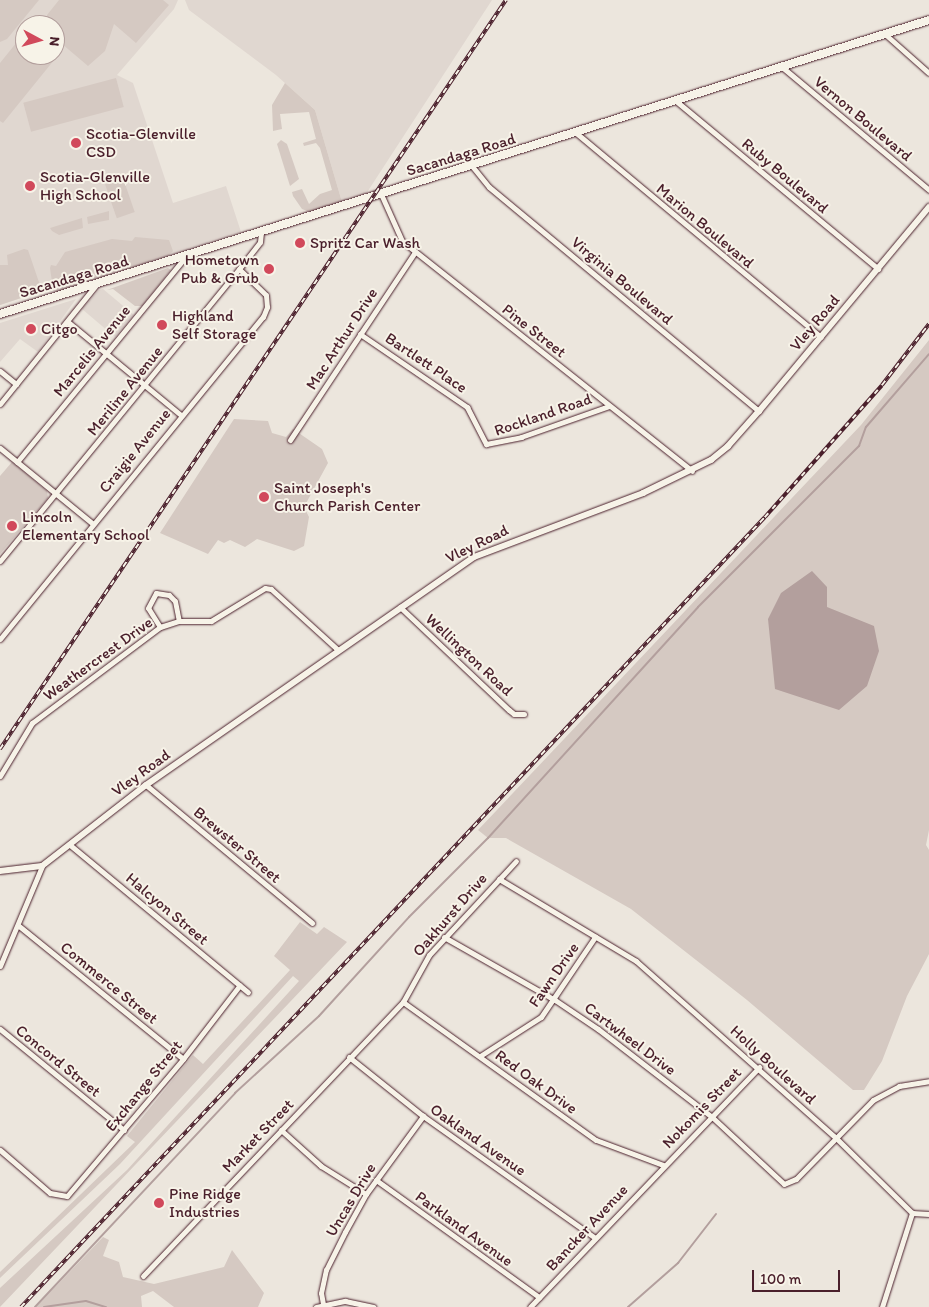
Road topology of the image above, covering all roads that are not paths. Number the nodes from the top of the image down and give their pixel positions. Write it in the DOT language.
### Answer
graph roads {
  1 [pos="929,20"];
  2 [pos="886,35"];
  3 [pos="782,67"];
  4 [pos="929,73"];
  5 [pos="676,101"];
  6 [pos="574,132"];
  7 [pos="472,166"];
  8 [pos="929,190"];
  9 [pos="381,194"];
  10 [pos="929,207"];
  11 [pos="262,233"];
  12 [pos="414,252"];
  13 [pos="186,256"];
  14 [pos="878,269"];
  15 [pos="239,270"];
  16 [pos="96,285"];
  17 [pos="0,314"];
  18 [pos="68,322"];
  19 [pos="360,334"];
  20 [pos="821,337"];
  21 [pos="106,354"];
  22 [pos="0,372"];
  23 [pos="16,384"];
  24 [pos="145,387"];
  25 [pos="0,404"];
  26 [pos="608,406"];
  27 [pos="759,411"];
  28 [pos="181,415"];
  29 [pos="290,440"];
  30 [pos="486,444"];
  31 [pos="0,448"];
  32 [pos="18,462"];
  33 [pos="692,471"];
  34 [pos="56,495"];
  35 [pos="92,523"];
  36 [pos="0,561"];
  37 [pos="400,607"];
  38 [pos="179,621"];
  39 [pos="0,627"];
  40 [pos="160,627"];
  41 [pos="6,632"];
  42 [pos="0,639"];
  43 [pos="338,649"];
  44 [pos="524,714"];
  45 [pos="0,776"];
  46 [pos="146,785"];
  47 [pos="70,845"];
  48 [pos="516,861"];
  49 [pos="42,866"];
  50 [pos="0,871"];
  51 [pos="498,879"];
  52 [pos="312,923"];
  53 [pos="19,926"];
  54 [pos="444,937"];
  55 [pos="595,937"];
  56 [pos="0,966"];
  57 [pos="240,985"];
  58 [pos="248,992"];
  59 [pos="555,1000"];
  60 [pos="403,1002"];
  61 [pos="0,1029"];
  62 [pos="480,1056"];
  63 [pos="349,1057"];
  64 [pos="183,1060"];
  65 [pos="759,1067"];
  66 [pos="929,1081"];
  67 [pos="423,1116"];
  68 [pos="712,1116"];
  69 [pos="124,1130"];
  70 [pos="281,1130"];
  71 [pos="835,1137"];
  72 [pos="0,1150"];
  73 [pos="663,1165"];
  74 [pos="376,1180"];
  75 [pos="366,1194"];
  76 [pos="912,1213"];
  77 [pos="929,1214"];
  78 [pos="595,1238"];
  79 [pos="143,1276"];
  80 [pos="539,1297"];
  81 [pos="323,1304"];
  82 [pos="316,1307"];
  83 [pos="372,1307"];
  84 [pos="530,1307"];
  85 [pos="882,1307"];
  1 -- 2 [label="main road, Sacandaga Road"];
  2 -- 3 [label="main road, Sacandaga Road"];
  2 -- 4 [label="street"];
  3 -- 5 [label="main road, Sacandaga Road"];
  3 -- 8 [label="street, Vernon Boulevard"];
  5 -- 6 [label="main road, Sacandaga Road"];
  5 -- 14 [label="street, Ruby Boulevard"];
  6 -- 7 [label="main road, Sacandaga Road"];
  6 -- 20 [label="street, Marion Boulevard"];
  7 -- 9 [label="main road, Sacandaga Road"];
  7 -- 27 [label="street, Virginia Boulevard"];
  9 -- 11 [label="main road, Sacandaga Road"];
  9 -- 12 [label="street, Pine Street"];
  10 -- 14 [label="street, Vley Road"];
  11 -- 13 [label="main road, Sacandaga Road"];
  11 -- 15 [label="street, Meriline Avenue"];
  12 -- 19 [label="street, Mac Arthur Drive"];
  12 -- 26 [label="street, Pine Street"];
  13 -- 16 [label="main road, Sacandaga Road"];
  13 -- 21 [label="street, Marcelis Avenue"];
  14 -- 20 [label="street, Vley Road"];
  15 -- 24 [label="street, Meriline Avenue"];
  15 -- 28 [label="street, Craigie Avenue"];
  16 -- 17 [label="main road, Sacandaga Road"];
  16 -- 18 [label="street"];
  18 -- 21 [label="street"];
  18 -- 23 [label="street"];
  19 -- 29 [label="street, Mac Arthur Drive"];
  19 -- 30 [label="street, Bartlett Place"];
  20 -- 27 [label="street, Vley Road"];
  21 -- 24 [label="street"];
  21 -- 32 [label="street, Marcelis Avenue"];
  22 -- 23 [label="street"];
  23 -- 25 [label="street"];
  24 -- 28 [label="street"];
  24 -- 34 [label="street, Meriline Avenue"];
  26 -- 30 [label="street, Rockland Road"];
  26 -- 33 [label="street, Pine Street"];
  27 -- 33 [label="street, Vley Road"];
  28 -- 35 [label="street, Craigie Avenue"];
  31 -- 32 [label="street"];
  32 -- 34 [label="street"];
  33 -- 37 [label="street, Vley Road"];
  34 -- 35 [label="street"];
  34 -- 36 [label="street, Meriline Avenue"];
  35 -- 41 [label="street, Craigie Avenue"];
  37 -- 43 [label="street, Vley Road"];
  37 -- 44 [label="street, Wellington Road"];
  38 -- 40 [label="street, Weathercrest Drive"];
  38 -- 40 [label="street"];
  38 -- 43 [label="street, Weathercrest Drive"];
  39 -- 41 [label="street"];
  40 -- 45 [label="street, Weathercrest Drive"];
  41 -- 42 [label="street, Craigie Avenue"];
  43 -- 46 [label="street, Vley Road"];
  46 -- 47 [label="street, Vley Road"];
  46 -- 52 [label="street, Brewster Street"];
  47 -- 49 [label="street, Vley Road"];
  47 -- 57 [label="street, Halcyon Street"];
  48 -- 51 [label="street, Oakhurst Drive"];
  49 -- 50 [label="street"];
  49 -- 53 [label="street"];
  51 -- 54 [label="street, Oakhurst Drive"];
  51 -- 55 [label="street, Holly Boulevard"];
  53 -- 56 [label="street"];
  53 -- 64 [label="street, Commerce Street"];
  54 -- 59 [label="street, Cartwheel Drive"];
  54 -- 60 [label="street, Oakhurst Drive"];
  55 -- 59 [label="street, Fawn Drive"];
  55 -- 65 [label="street, Holly Boulevard"];
  57 -- 58 [label="street, Halcyon Street"];
  57 -- 64 [label="street, Exchange Street"];
  59 -- 62 [label="street, Fawn Drive"];
  59 -- 68 [label="street, Cartwheel Drive"];
  60 -- 62 [label="street, Red Oak Drive"];
  60 -- 63 [label="street, Oakhurst Drive"];
  61 -- 69 [label="street, Concord Street"];
  62 -- 73 [label="street, Red Oak Drive"];
  63 -- 67 [label="street, Oakland Avenue"];
  63 -- 70 [label="street, Market Street"];
  64 -- 69 [label="street, Exchange Street"];
  65 -- 68 [label="street, Nokomis Street"];
  65 -- 71 [label="street, Holly Boulevard"];
  66 -- 71 [label="street"];
  67 -- 74 [label="street, Uncas Drive"];
  67 -- 78 [label="street, Oakland Avenue"];
  68 -- 71 [label="street, Cartwheel Drive"];
  68 -- 73 [label="street, Nokomis Street"];
  69 -- 72 [label="street, Exchange Street"];
  70 -- 75 [label="street"];
  70 -- 79 [label="street, Market Street"];
  71 -- 76 [label="street, Holly Boulevard"];
  73 -- 78 [label="street, Bancker Avenue"];
  74 -- 75 [label="street, Uncas Drive"];
  74 -- 80 [label="street, Parkland Avenue"];
  75 -- 81 [label="street, Uncas Drive"];
  76 -- 77 [label="street"];
  76 -- 85 [label="street"];
  78 -- 80 [label="street, Bancker Avenue"];
  80 -- 84 [label="street, Bancker Avenue"];
  81 -- 82 [label="street"];
  81 -- 83 [label="street"];
}
